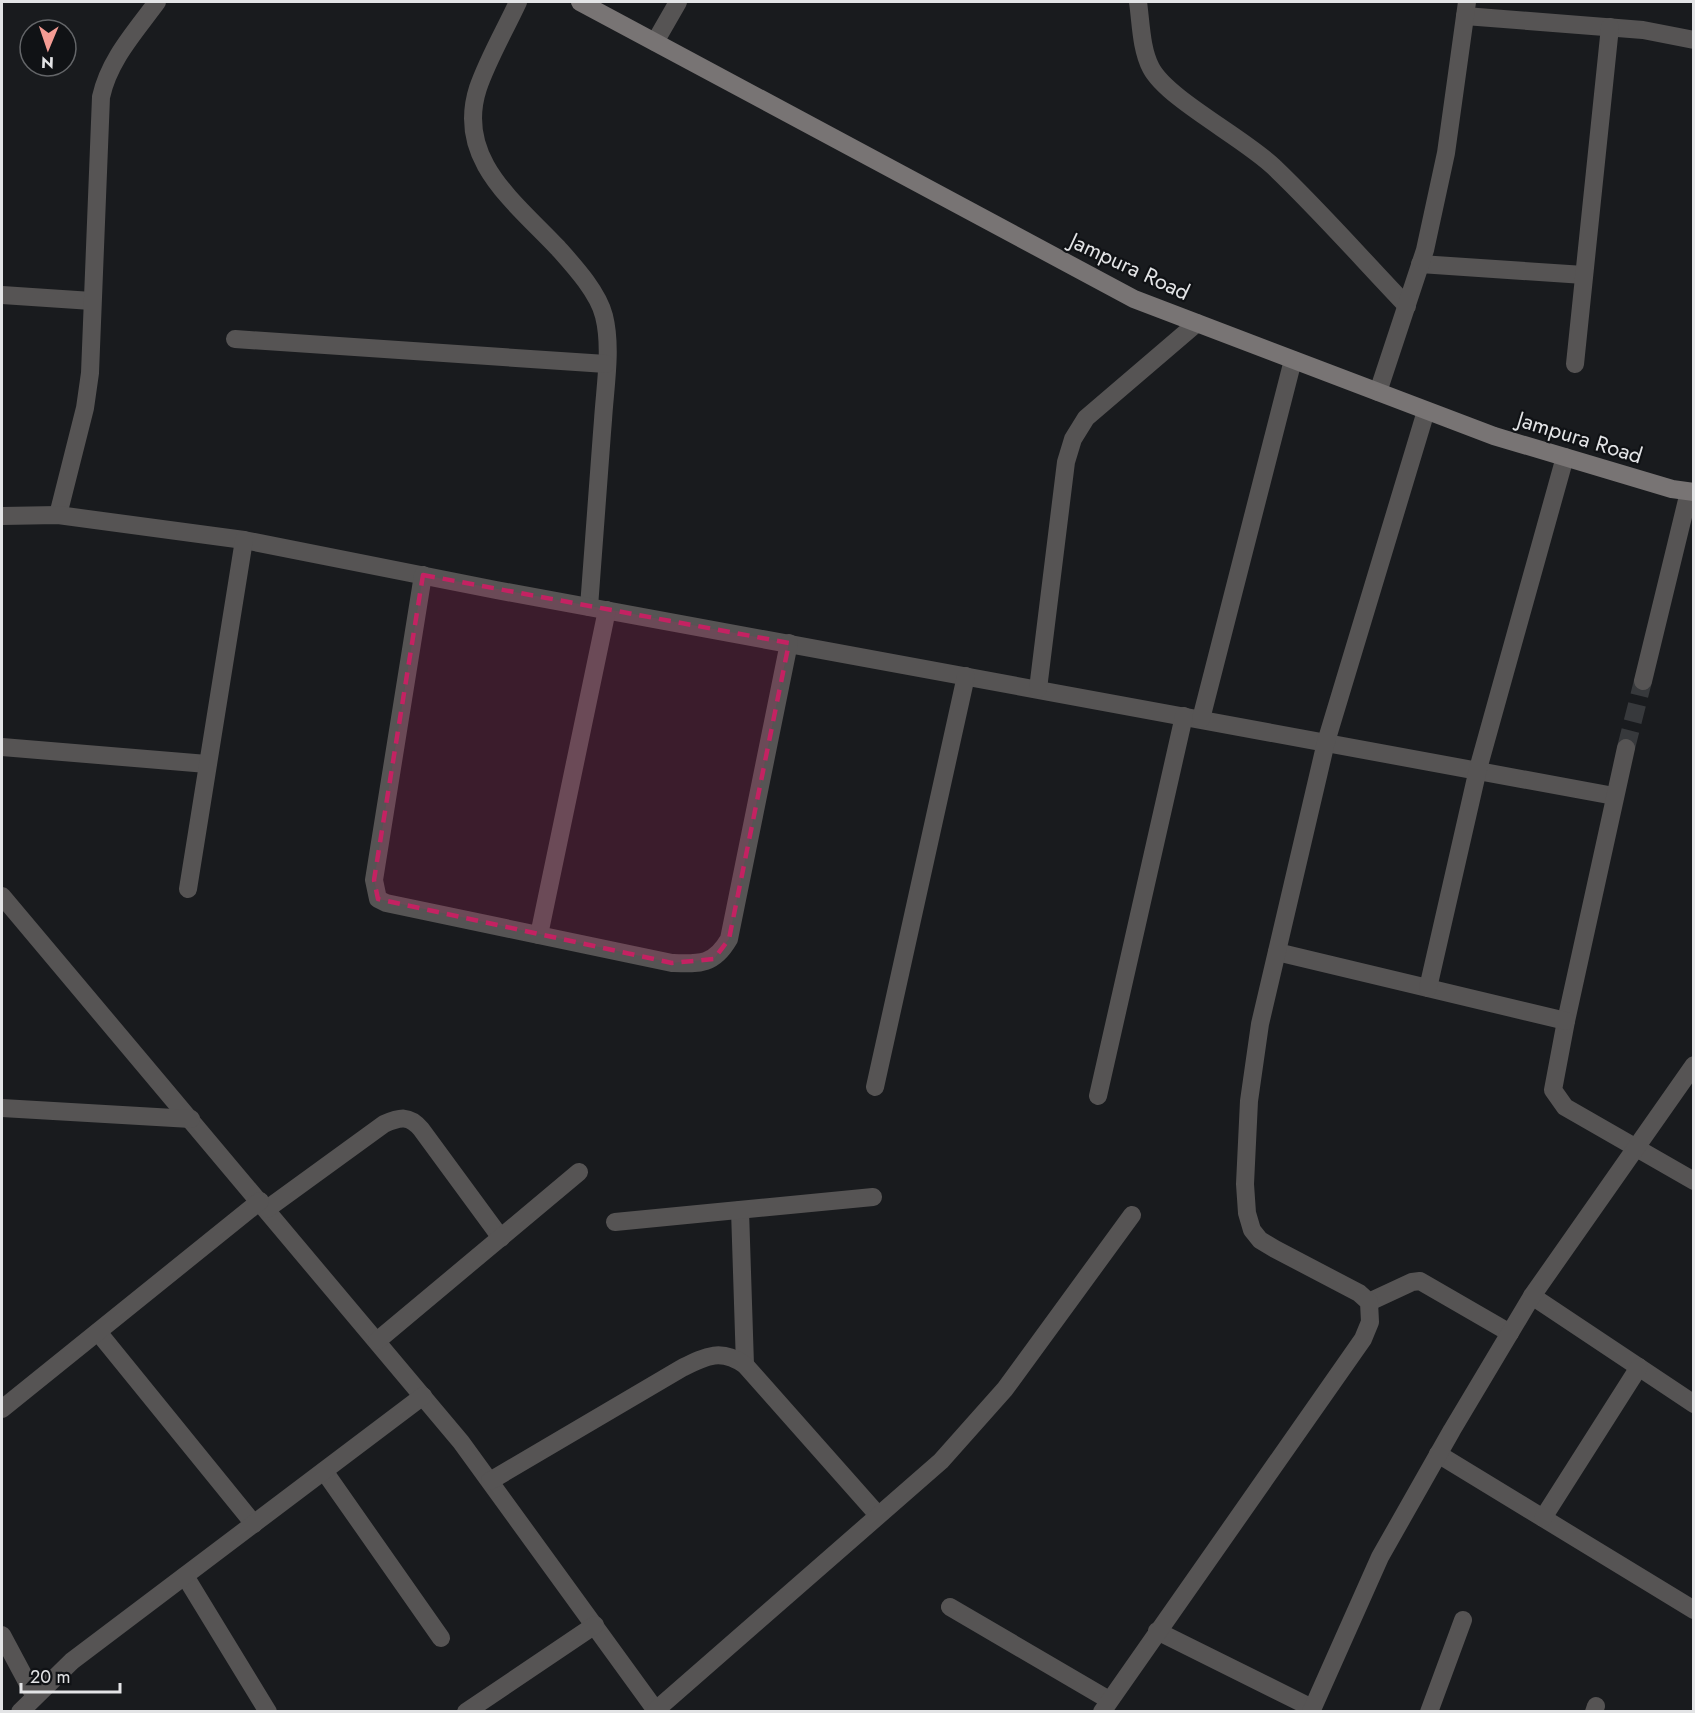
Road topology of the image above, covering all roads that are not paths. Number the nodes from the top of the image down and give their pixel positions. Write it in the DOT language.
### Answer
graph roads {
  1 [pos="157,2"];
  2 [pos="518,2"];
  3 [pos="580,2"];
  4 [pos="678,2"];
  5 [pos="1138,2"];
  6 [pos="1466,9"];
  7 [pos="1610,27"];
  8 [pos="1694,40"];
  9 [pos="655,42"];
  10 [pos="1420,264"];
  11 [pos="1584,275"];
  12 [pos="2,295"];
  13 [pos="92,301"];
  14 [pos="1407,306"];
  15 [pos="1197,323"];
  16 [pos="235,339"];
  17 [pos="1293,360"];
  18 [pos="606,364"];
  19 [pos="1575,364"];
  20 [pos="1378,392"];
  21 [pos="1426,411"];
  22 [pos="1565,457"];
  23 [pos="1691,492"];
  24 [pos="58,515"];
  25 [pos="2,516"];
  26 [pos="244,540"];
  27 [pos="423,575"];
  28 [pos="598,608"];
  29 [pos="789,643"];
  30 [pos="966,675"];
  31 [pos="1643,681"];
  32 [pos="1038,689"];
  33 [pos="1192,717"];
  34 [pos="1326,742"];
  35 [pos="2,747"];
  36 [pos="1626,748"];
  37 [pos="207,764"];
  38 [pos="1478,770"];
  39 [pos="1614,796"];
  40 [pos="188,889"];
  41 [pos="2,896"];
  42 [pos="539,935"];
  43 [pos="1277,952"];
  44 [pos="1428,988"];
  45 [pos="1566,1021"];
  46 [pos="1694,1065"];
  47 [pos="875,1087"];
  48 [pos="1098,1096"];
  49 [pos="2,1108"];
  50 [pos="191,1119"];
  51 [pos="1637,1146"];
  52 [pos="579,1172"];
  53 [pos="1694,1181"];
  54 [pos="873,1197"];
  55 [pos="263,1205"];
  56 [pos="740,1210"];
  57 [pos="1132,1215"];
  58 [pos="615,1222"];
  59 [pos="501,1238"];
  60 [pos="1532,1296"];
  61 [pos="1369,1302"];
  62 [pos="98,1332"];
  63 [pos="1510,1333"];
  64 [pos="377,1341"];
  65 [pos="745,1365"];
  66 [pos="1639,1367"];
  67 [pos="423,1396"];
  68 [pos="1694,1404"];
  69 [pos="2,1408"];
  70 [pos="1438,1454"];
  71 [pos="324,1471"];
  72 [pos="490,1481"];
  73 [pos="878,1515"];
  74 [pos="1543,1518"];
  75 [pos="254,1524"];
  76 [pos="185,1576"];
  77 [pos="950,1607"];
  78 [pos="1694,1610"];
  79 [pos="1462,1620"];
  80 [pos="595,1625"];
  81 [pos="1157,1631"];
  82 [pos="2,1635"];
  83 [pos="441,1638"];
  84 [pos="34,1695"];
  85 [pos="1106,1706"];
  86 [pos="1312,1710"];
  87 [pos="21,1711"];
  88 [pos="657,1711"];
  89 [pos="268,1712"];
  90 [pos="466,1712"];
  91 [pos="1429,1712"];
  1 -- 13 [label="street"];
  2 -- 18 [label="street"];
  3 -- 9 [label="street, Jampura Road"];
  4 -- 9 [label="street"];
  5 -- 14 [label="street"];
  6 -- 7 [label="street"];
  6 -- 10 [label="street"];
  7 -- 8 [label="street"];
  7 -- 11 [label="street"];
  9 -- 15 [label="street, Jampura Road"];
  10 -- 11 [label="street"];
  10 -- 14 [label="street"];
  11 -- 19 [label="street"];
  12 -- 13 [label="street"];
  13 -- 24 [label="street"];
  14 -- 20 [label="street"];
  15 -- 17 [label="street, Jampura Road"];
  15 -- 32 [label="street"];
  16 -- 18 [label="street"];
  17 -- 20 [label="street, Jampura Road"];
  17 -- 33 [label="street"];
  18 -- 28 [label="street"];
  20 -- 21 [label="street, Jampura Road"];
  21 -- 22 [label="street, Jampura Road"];
  21 -- 34 [label="street"];
  22 -- 23 [label="street, Jampura Road"];
  22 -- 38 [label="street"];
  23 -- 31 [label="street"];
  24 -- 25 [label="street"];
  24 -- 26 [label="street"];
  26 -- 27 [label="street"];
  26 -- 37 [label="street"];
  27 -- 28 [label="street"];
  27 -- 42 [label="street"];
  28 -- 29 [label="street"];
  28 -- 42 [label="street"];
  29 -- 30 [label="street"];
  29 -- 42 [label="street"];
  30 -- 32 [label="street"];
  30 -- 47 [label="street"];
  32 -- 33 [label="street"];
  33 -- 34 [label="street"];
  33 -- 48 [label="street"];
  34 -- 38 [label="street"];
  34 -- 43 [label="street"];
  35 -- 37 [label="street"];
  36 -- 39 [label="street"];
  37 -- 40 [label="street"];
  38 -- 39 [label="street"];
  38 -- 44 [label="street"];
  39 -- 45 [label="street"];
  41 -- 50 [label="street"];
  43 -- 44 [label="street"];
  43 -- 61 [label="street"];
  44 -- 45 [label="street"];
  45 -- 51 [label="street"];
  46 -- 51 [label="street"];
  49 -- 50 [label="street"];
  50 -- 55 [label="street"];
  51 -- 53 [label="street"];
  51 -- 60 [label="street"];
  52 -- 59 [label="street"];
  54 -- 56 [label="street"];
  55 -- 59 [label="street"];
  55 -- 62 [label="street"];
  55 -- 64 [label="street"];
  56 -- 58 [label="street"];
  56 -- 65 [label="street"];
  57 -- 73 [label="street"];
  59 -- 64 [label="street"];
  60 -- 63 [label="street"];
  60 -- 66 [label="street"];
  61 -- 63 [label="street"];
  61 -- 81 [label="street"];
  62 -- 69 [label="street"];
  62 -- 75 [label="street"];
  63 -- 70 [label="street"];
  64 -- 67 [label="street"];
  65 -- 72 [label="street"];
  65 -- 73 [label="street"];
  66 -- 68 [label="street"];
  66 -- 74 [label="street"];
  67 -- 71 [label="street"];
  67 -- 72 [label="street"];
  70 -- 74 [label="street"];
  70 -- 86 [label="street"];
  71 -- 75 [label="street"];
  71 -- 83 [label="street"];
  72 -- 80 [label="street"];
  73 -- 88 [label="street"];
  74 -- 78 [label="street"];
  75 -- 76 [label="street"];
  76 -- 84 [label="street"];
  76 -- 89 [label="street"];
  77 -- 85 [label="street"];
  79 -- 91 [label="street"];
  80 -- 88 [label="street"];
  80 -- 90 [label="street"];
  81 -- 85 [label="street"];
  81 -- 86 [label="street"];
  82 -- 84 [label="street"];
  84 -- 87 [label="street"];
}
